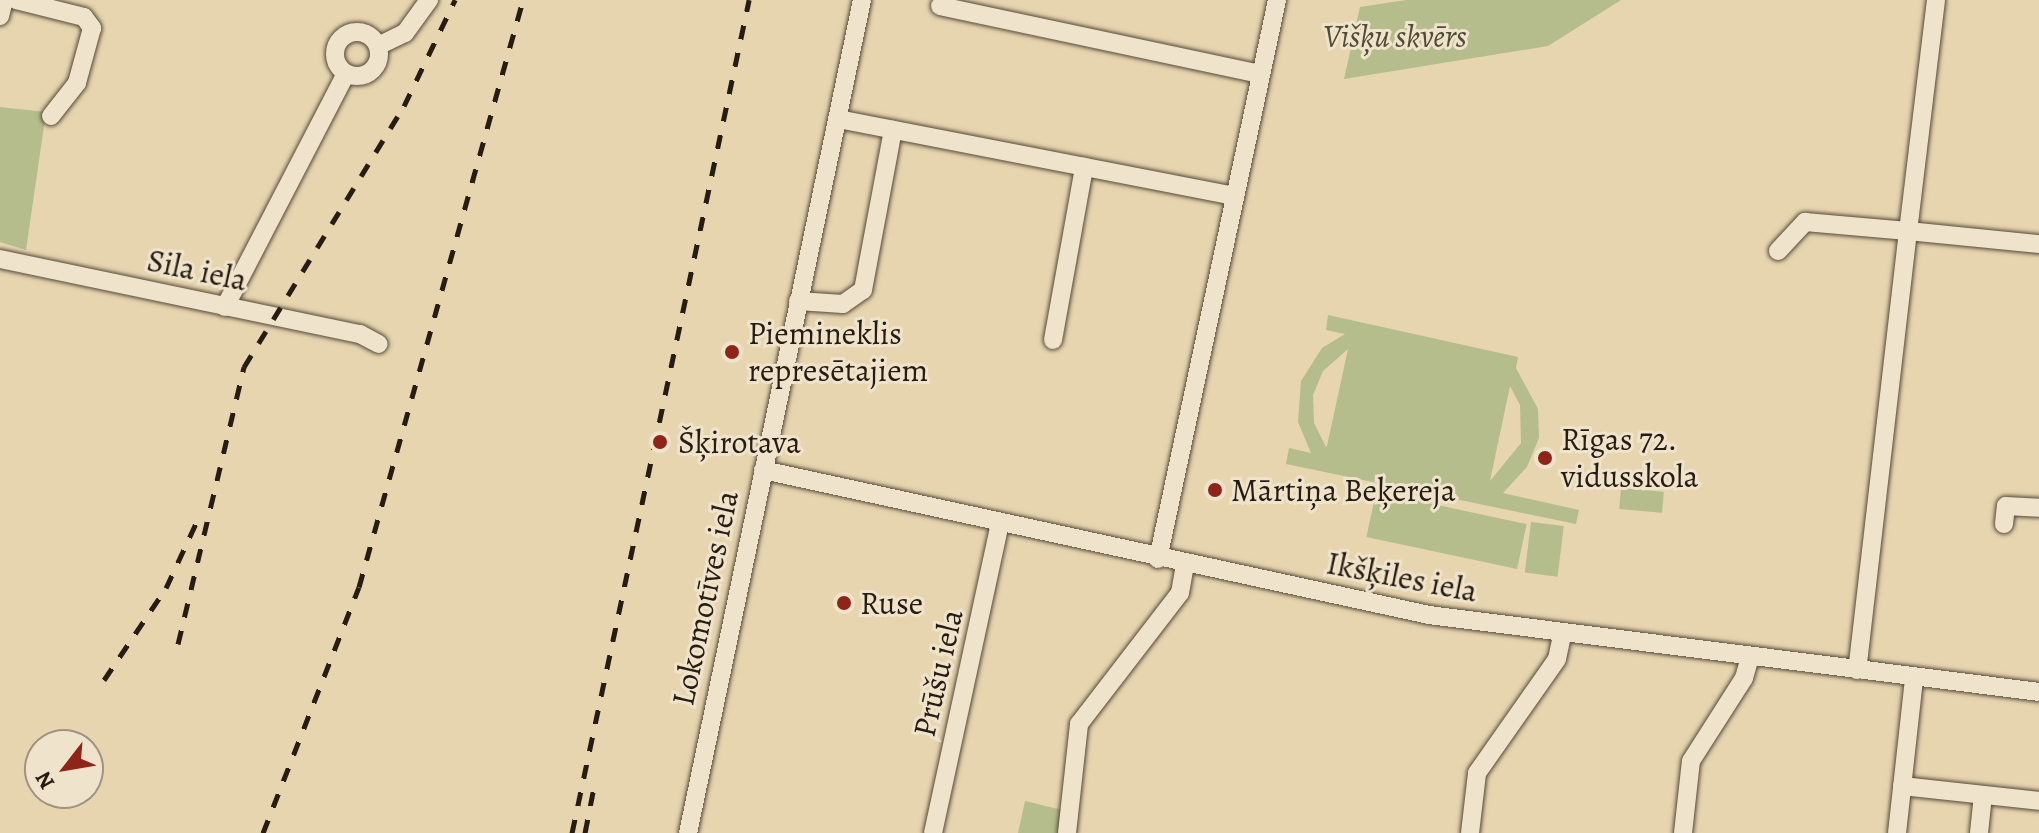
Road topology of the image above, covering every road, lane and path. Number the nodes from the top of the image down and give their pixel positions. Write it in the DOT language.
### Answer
graph roads {
  1 [pos="4,0"];
  2 [pos="16,0"];
  3 [pos="429,0"];
  4 [pos="862,0"];
  5 [pos="1277,0"];
  6 [pos="1936,0"];
  7 [pos="945,12"];
  8 [pos="0,16"];
  9 [pos="378,46"];
  10 [pos="346,74"];
  11 [pos="1259,74"];
  12 [pos="51,116"];
  13 [pos="838,119"];
  14 [pos="893,130"];
  15 [pos="1084,167"];
  16 [pos="1233,196"];
  17 [pos="1908,231"];
  18 [pos="2039,244"];
  19 [pos="1778,251"];
  20 [pos="0,259"];
  21 [pos="798,301"];
  22 [pos="225,307"];
  23 [pos="1053,340"];
  24 [pos="379,344"];
  25 [pos="763,470"];
  26 [pos="2039,508"];
  27 [pos="2004,524"];
  28 [pos="999,527"];
  29 [pos="1158,559"];
  30 [pos="1185,565"];
  31 [pos="1562,635"];
  32 [pos="1750,657"];
  33 [pos="1857,670"];
  34 [pos="1914,678"];
  35 [pos="2039,692"];
  36 [pos="1902,786"];
  37 [pos="1983,795"];
  38 [pos="2039,801"];
  39 [pos="688,833"];
  40 [pos="933,833"];
  41 [pos="1067,833"];
  42 [pos="1470,833"];
  43 [pos="1683,833"];
  44 [pos="1897,833"];
  45 [pos="1979,833"];
  1 -- 8 [label="street"];
  2 -- 12 [label="street"];
  3 -- 9 [label="street"];
  4 -- 13 [label="street, Lokomotīves iela"];
  5 -- 11 [label="street"];
  6 -- 17 [label="street"];
  7 -- 11 [label="street"];
  9 -- 10 [label="street"];
  9 -- 10 [label="street"];
  10 -- 22 [label="street"];
  11 -- 16 [label="street"];
  13 -- 14 [label="street"];
  13 -- 21 [label="street, Lokomotīves iela"];
  14 -- 15 [label="street"];
  14 -- 21 [label="street"];
  15 -- 16 [label="street"];
  15 -- 23 [label="street"];
  16 -- 29 [label="street"];
  17 -- 18 [label="street"];
  17 -- 19 [label="street"];
  17 -- 33 [label="street"];
  20 -- 22 [label="street, Sila iela"];
  21 -- 25 [label="street, Lokomotīves iela"];
  22 -- 24 [label="street, Sila iela"];
  25 -- 28 [label="street, Ikšķiles iela"];
  25 -- 39 [label="street, Lokomotīves iela"];
  26 -- 27 [label="street"];
  28 -- 29 [label="street, Ikšķiles iela"];
  28 -- 40 [label="street, Prūšu iela"];
  29 -- 30 [label="street, Ikšķiles iela"];
  30 -- 31 [label="street, Ikšķiles iela"];
  30 -- 41 [label="street"];
  31 -- 32 [label="street, Ikšķiles iela"];
  31 -- 42 [label="street"];
  32 -- 33 [label="street, Ikšķiles iela"];
  32 -- 43 [label="street"];
  33 -- 34 [label="street, Ikšķiles iela"];
  34 -- 35 [label="street, Ikšķiles iela"];
  34 -- 36 [label="street"];
  36 -- 37 [label="street"];
  36 -- 44 [label="street"];
  37 -- 38 [label="street"];
  37 -- 45 [label="street"];
}
